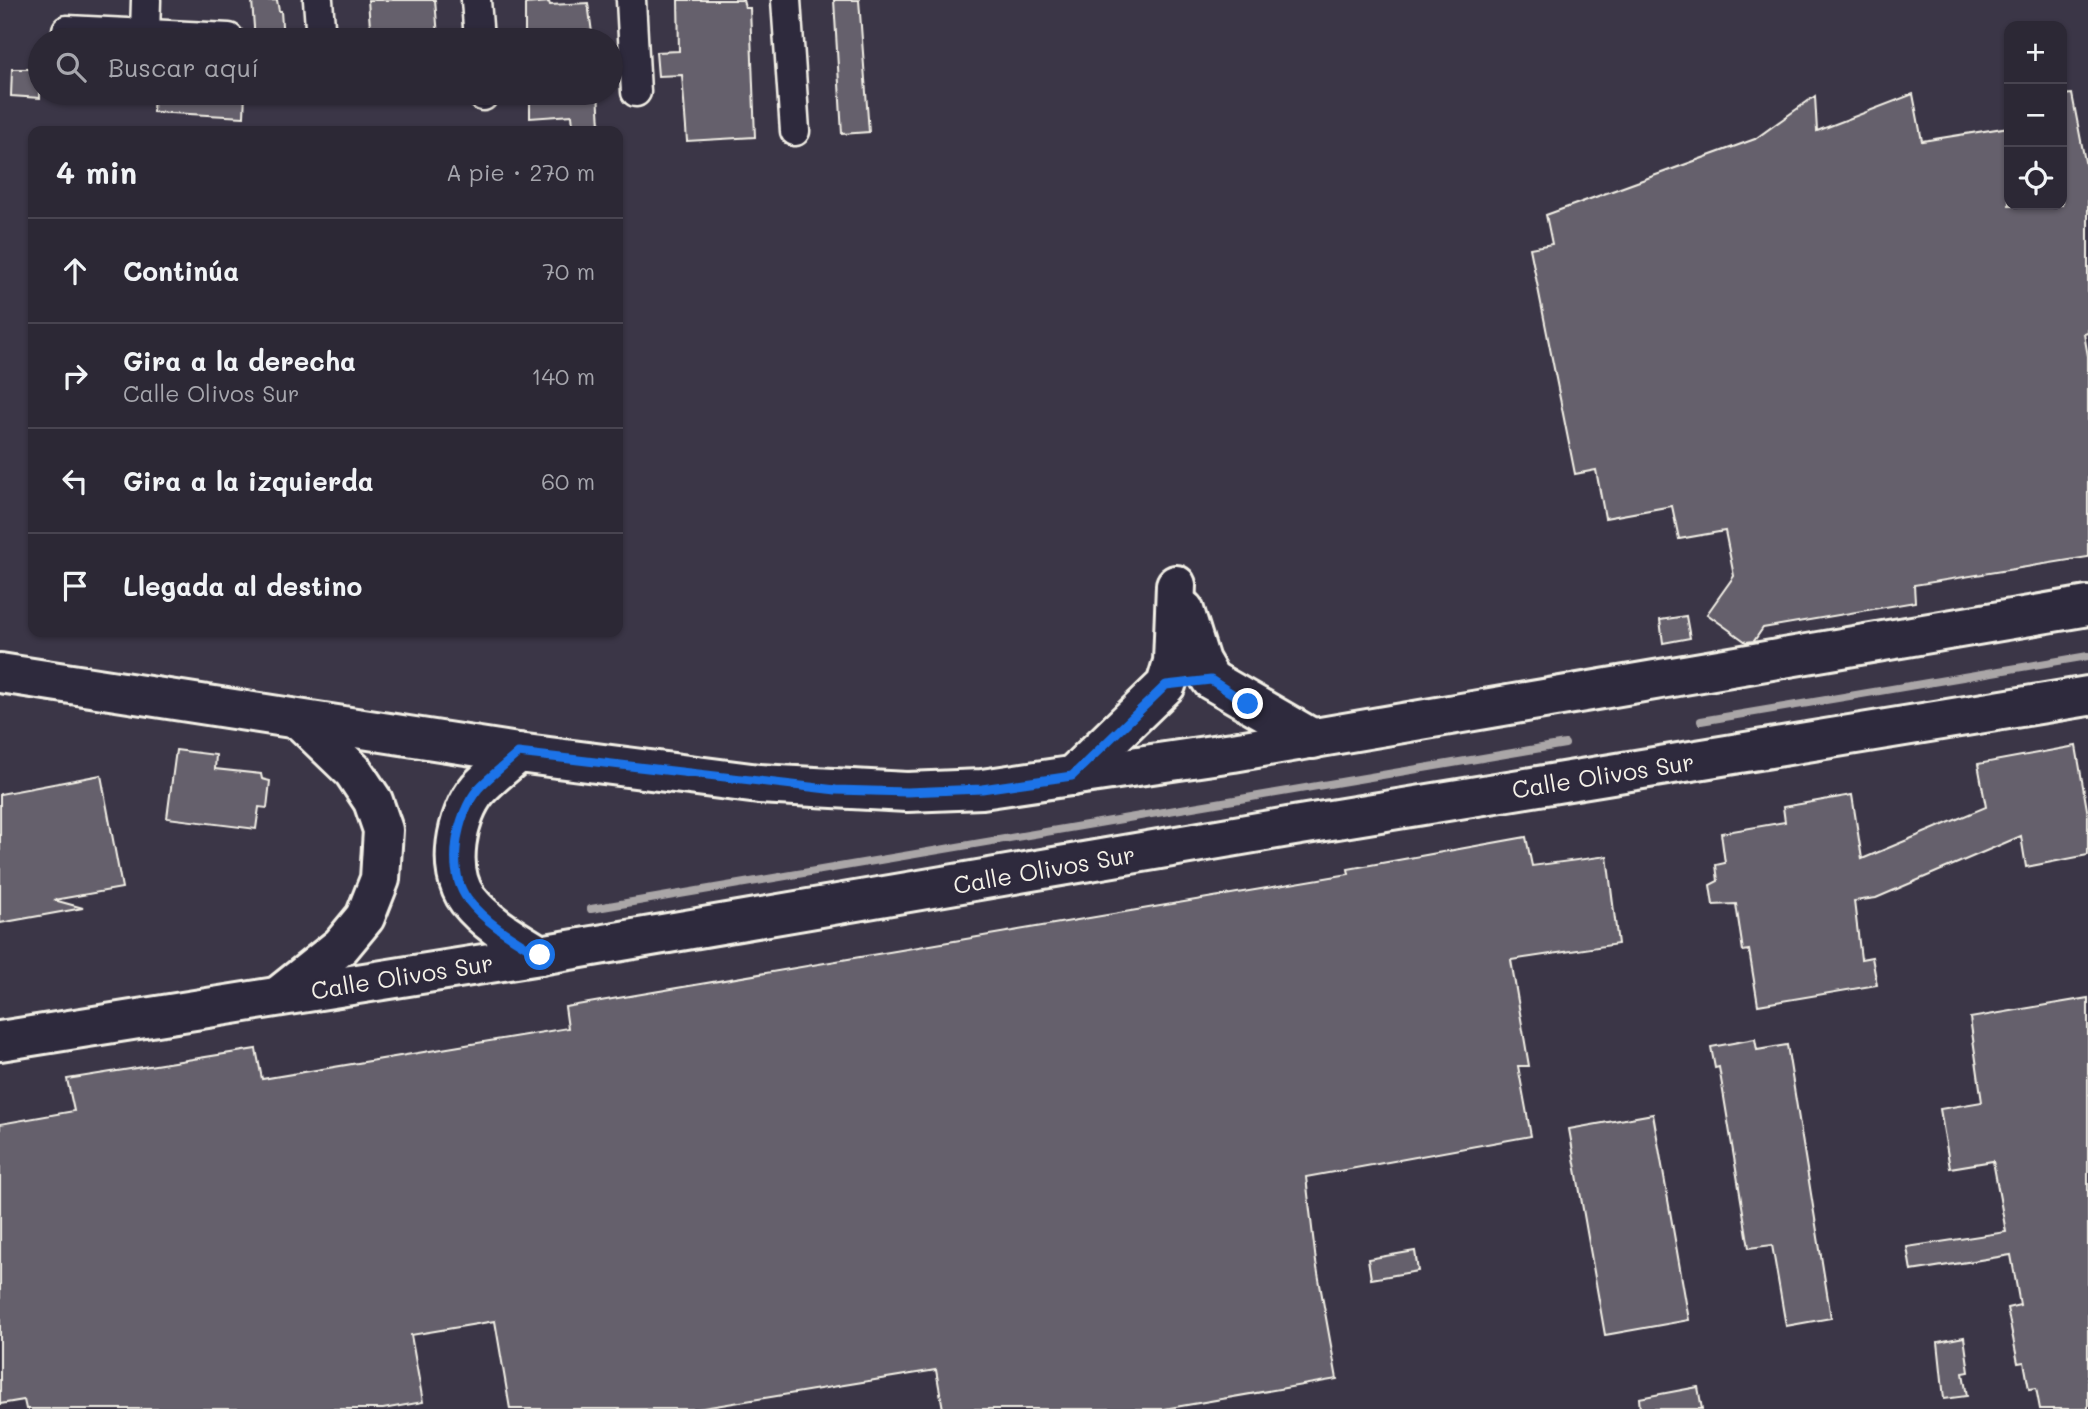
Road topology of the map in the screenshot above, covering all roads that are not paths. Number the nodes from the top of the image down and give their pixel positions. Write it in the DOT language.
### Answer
graph roads {
  1 [pos="146,0"];
  2 [pos="318,0"];
  3 [pos="476,0"];
  4 [pos="631,0"];
  5 [pos="786,0"];
  6 [pos="145,28"];
  7 [pos="320,28"];
  8 [pos="478,28"];
  9 [pos="636,92"];
  10 [pos="795,131"];
  11 [pos="2088,606"];
  12 [pos="0,673"];
  13 [pos="1211,680"];
  14 [pos="1166,685"];
  15 [pos="2088,696"];
  16 [pos="300,720"];
  17 [pos="1313,739"];
  18 [pos="518,753"];
  19 [pos="1072,776"];
  20 [pos="540,955"];
  21 [pos="279,995"];
  22 [pos="0,1041"];
  1 -- 6 [label="street"];
  2 -- 7 [label="street"];
  3 -- 8 [label="street"];
  4 -- 9 [label="street"];
  5 -- 10 [label="street"];
  11 -- 17 [label="main road"];
  12 -- 16 [label="main road"];
  13 -- 14 [label="main road"];
  13 -- 14 [label="main road"];
  13 -- 17 [label="main road"];
  14 -- 19 [label="main road"];
  15 -- 20 [label="main road, Calle Olivos Sur"];
  16 -- 18 [label="main road"];
  16 -- 21 [label="main road"];
  17 -- 19 [label="main road"];
  18 -- 19 [label="main road"];
  18 -- 20 [label="main road"];
  20 -- 21 [label="main road, Calle Olivos Sur"];
  21 -- 22 [label="main road, Calle Olivos Sur"];
}
